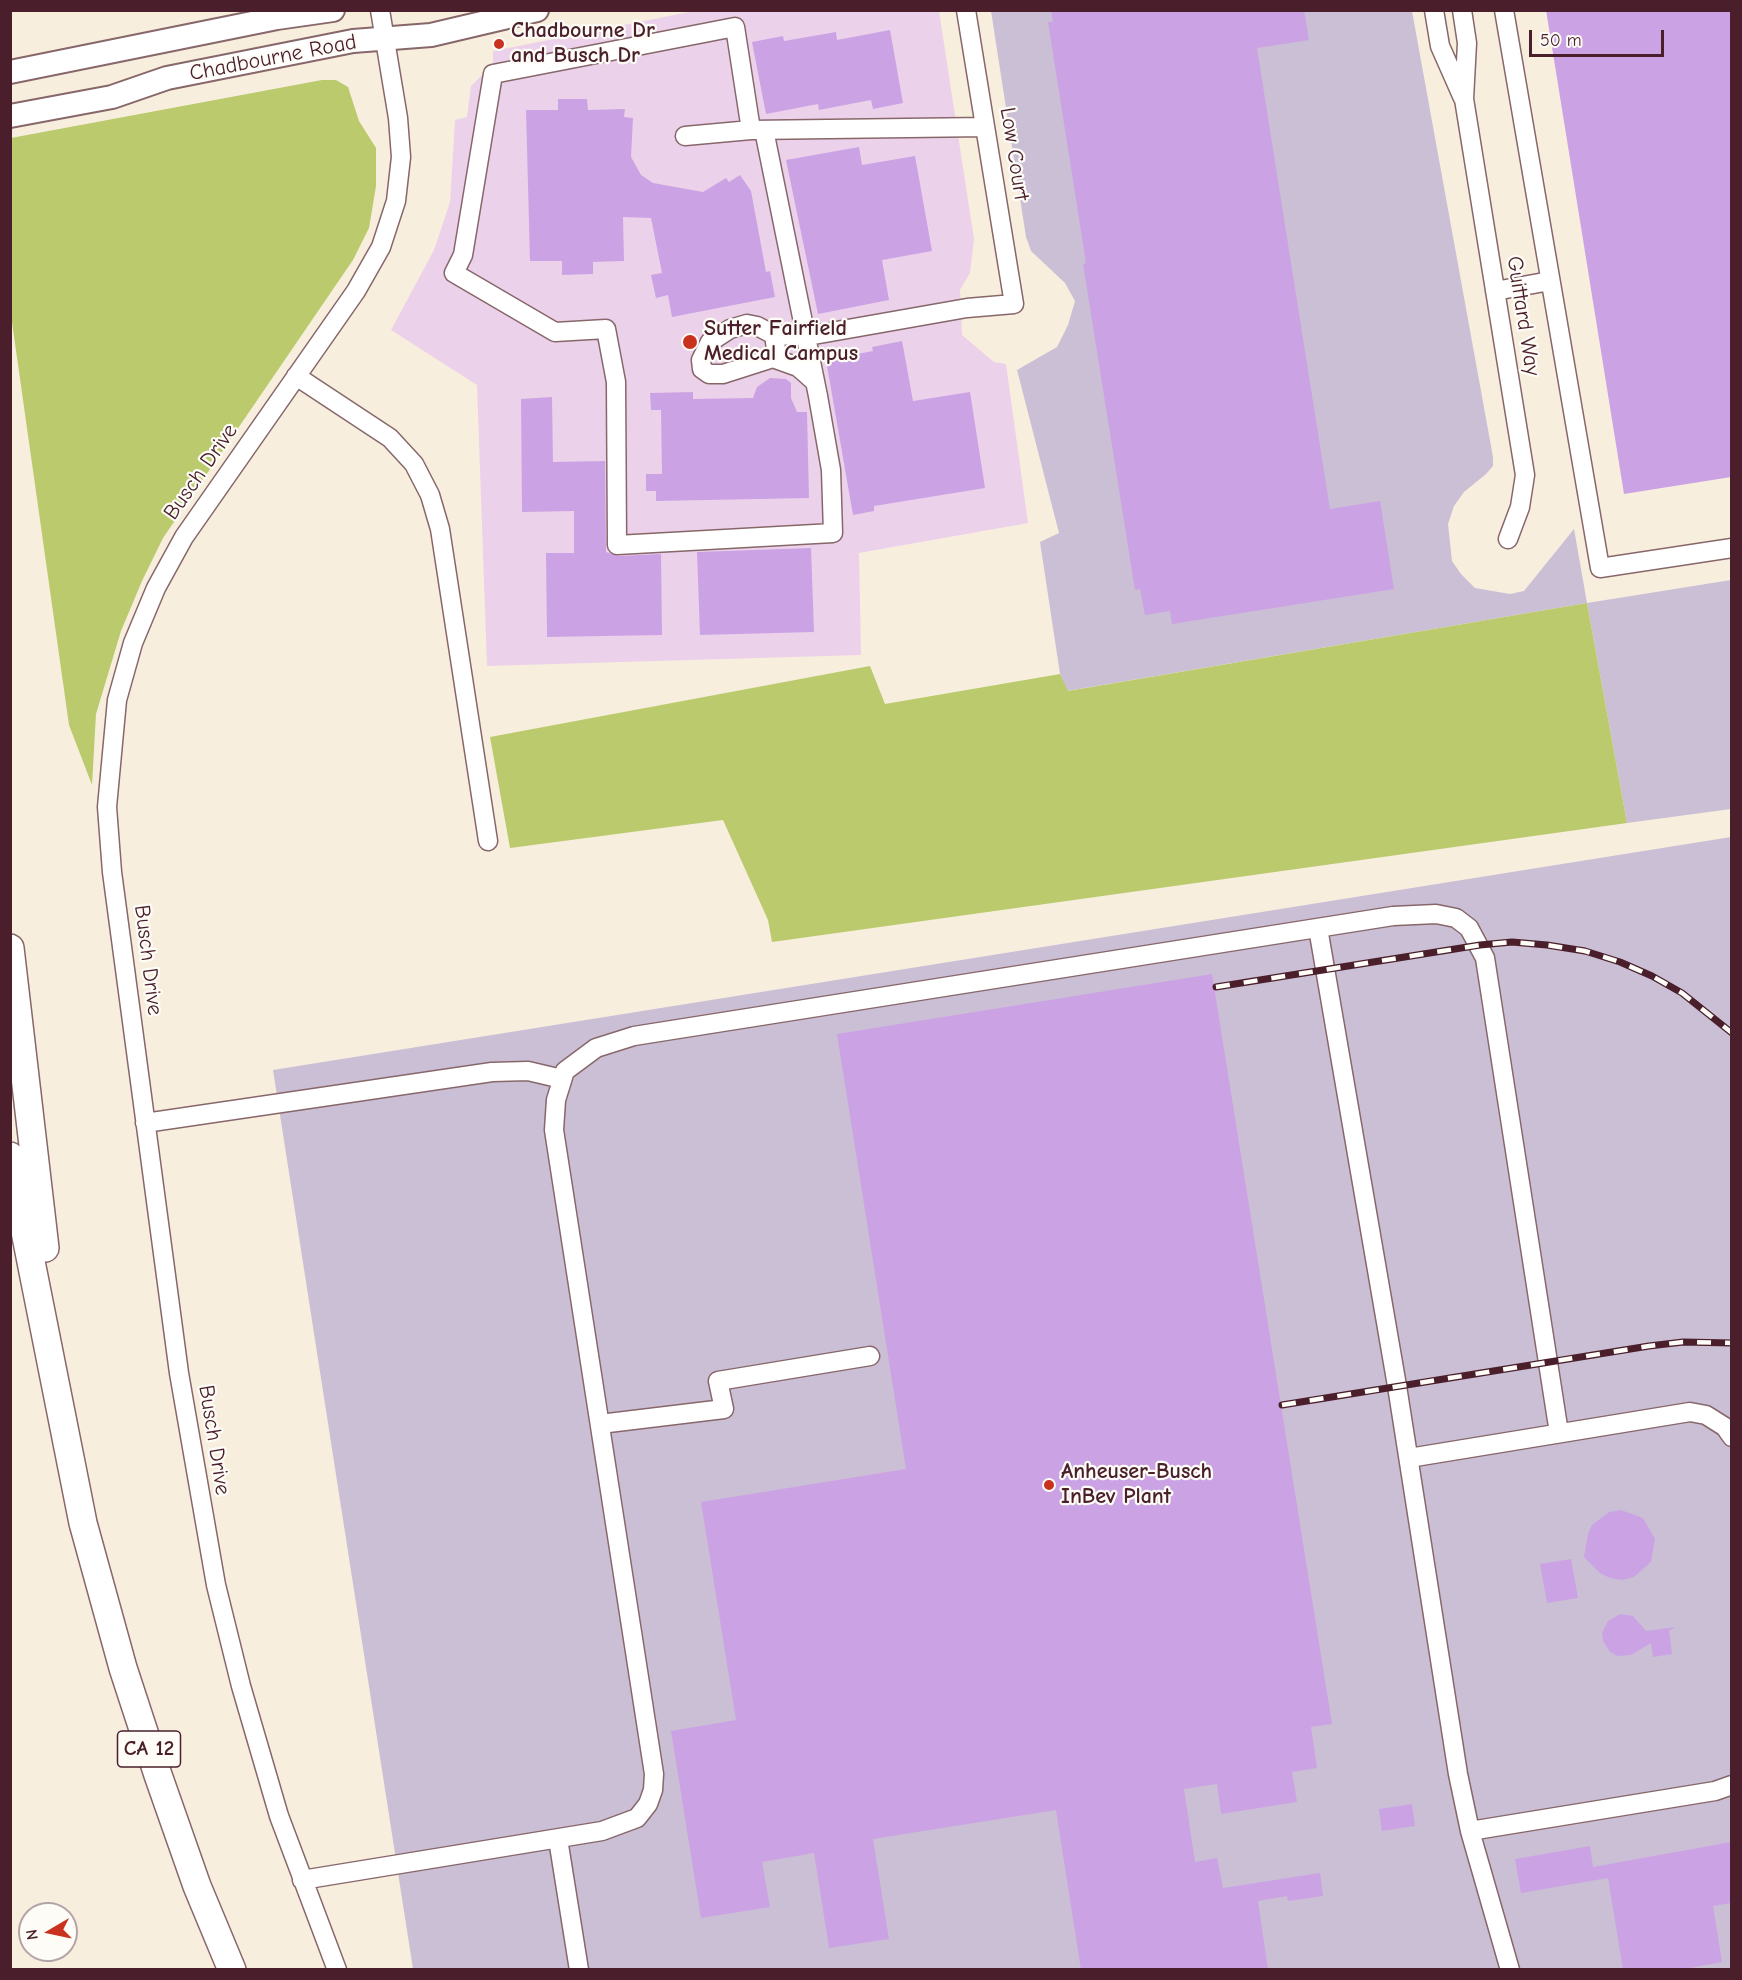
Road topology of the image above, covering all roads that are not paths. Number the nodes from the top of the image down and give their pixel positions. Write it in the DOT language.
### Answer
graph roads {
  1 [pos="333,10"];
  2 [pos="380,10"];
  3 [pos="537,10"];
  4 [pos="966,10"];
  5 [pos="1434,10"];
  6 [pos="1462,10"];
  7 [pos="1504,10"];
  8 [pos="284,14"];
  9 [pos="384,38"];
  10 [pos="10,72"];
  11 [pos="1464,99"];
  12 [pos="10,116"];
  13 [pos="985,127"];
  14 [pos="758,130"];
  15 [pos="685,136"];
  16 [pos="1551,281"];
  17 [pos="1495,291"];
  18 [pos="774,335"];
  19 [pos="808,336"];
  20 [pos="773,358"];
  21 [pos="296,376"];
  22 [pos="815,382"];
  23 [pos="1508,538"];
  24 [pos="1731,548"];
  25 [pos="488,841"];
  26 [pos="1318,928"];
  27 [pos="10,948"];
  28 [pos="561,1079"];
  29 [pos="145,1123"];
  30 [pos="10,1156"];
  31 [pos="870,1356"];
  32 [pos="600,1424"];
  33 [pos="1559,1432"];
  34 [pos="1731,1437"];
  35 [pos="1408,1458"];
  36 [pos="83,1523"];
  37 [pos="1731,1785"];
  38 [pos="1470,1831"];
  39 [pos="558,1839"];
  40 [pos="302,1880"];
  41 [pos="232,1970"];
  42 [pos="337,1970"];
  43 [pos="579,1970"];
  44 [pos="1510,1970"];
  1 -- 8 [label="main road, Chadbourne Road"];
  2 -- 9 [label="street, Busch Drive"];
  3 -- 9 [label="main road, Chadbourne Road"];
  4 -- 13 [label="street, Low Court"];
  5 -- 11 [label="street, Guittard Way"];
  6 -- 11 [label="street, Guittard Way"];
  7 -- 16 [label="street"];
  8 -- 10 [label="main road, Chadbourne Road"];
  9 -- 12 [label="main road, Chadbourne Road"];
  9 -- 21 [label="street, Busch Drive"];
  11 -- 17 [label="street, Guittard Way"];
  13 -- 14 [label="street"];
  13 -- 19 [label="street, Low Court"];
  14 -- 15 [label="street"];
  14 -- 19 [label="street"];
  14 -- 22 [label="street"];
  16 -- 17 [label="street"];
  16 -- 24 [label="street"];
  17 -- 23 [label="street, Guittard Way"];
  18 -- 19 [label="street"];
  18 -- 20 [label="street"];
  18 -- 20 [label="street"];
  19 -- 22 [label="street"];
  20 -- 22 [label="street"];
  21 -- 25 [label="street"];
  21 -- 29 [label="street, Busch Drive"];
  26 -- 28 [label="street"];
  26 -- 33 [label="street"];
  26 -- 35 [label="street"];
  27 -- 36 [label="highway"];
  28 -- 29 [label="street"];
  28 -- 32 [label="street"];
  29 -- 40 [label="street, Busch Drive"];
  30 -- 36 [label="highway, CA 12"];
  31 -- 32 [label="street"];
  32 -- 39 [label="street"];
  33 -- 34 [label="street"];
  33 -- 35 [label="street"];
  35 -- 38 [label="street"];
  36 -- 41 [label="highway, CA 12"];
  37 -- 38 [label="street"];
  38 -- 44 [label="street"];
  39 -- 40 [label="street"];
  39 -- 43 [label="street"];
  40 -- 42 [label="street, Busch Drive"];
}
